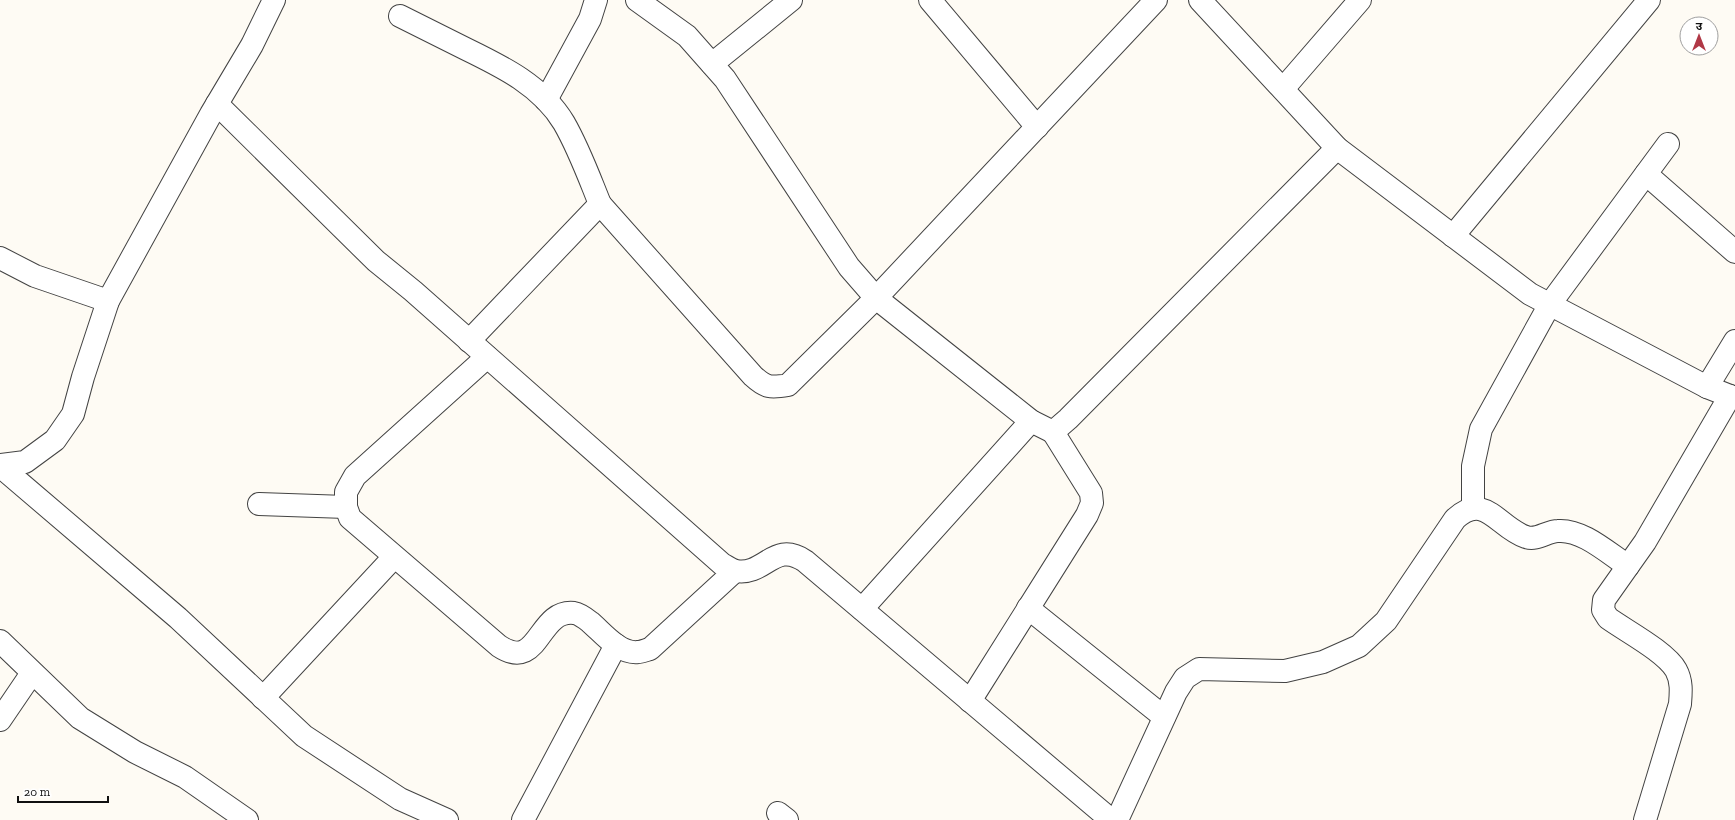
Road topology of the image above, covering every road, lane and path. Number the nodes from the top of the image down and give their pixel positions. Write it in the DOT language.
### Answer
graph roads {
  1 [pos="274,0"];
  2 [pos="596,0"];
  3 [pos="637,0"];
  4 [pos="791,0"];
  5 [pos="930,0"];
  6 [pos="1156,0"];
  7 [pos="1200,0"];
  8 [pos="1360,0"];
  9 [pos="1649,0"];
  10 [pos="400,16"];
  11 [pos="712,64"];
  12 [pos="1283,89"];
  13 [pos="546,100"];
  14 [pos="217,104"];
  15 [pos="1037,127"];
  16 [pos="1668,144"];
  17 [pos="1337,148"];
  18 [pos="1646,174"];
  19 [pos="600,204"];
  20 [pos="1453,236"];
  21 [pos="1735,252"];
  22 [pos="0,258"];
  23 [pos="876,298"];
  24 [pos="108,301"];
  25 [pos="1550,304"];
  26 [pos="468,341"];
  27 [pos="1735,342"];
  28 [pos="487,357"];
  29 [pos="1707,387"];
  30 [pos="1732,397"];
  31 [pos="1031,421"];
  32 [pos="1053,432"];
  33 [pos="0,466"];
  34 [pos="259,504"];
  35 [pos="346,507"];
  36 [pos="1473,508"];
  37 [pos="394,557"];
  38 [pos="1628,566"];
  39 [pos="735,571"];
  40 [pos="1028,608"];
  41 [pos="862,609"];
  42 [pos="0,641"];
  43 [pos="616,645"];
  44 [pos="32,673"];
  45 [pos="263,698"];
  46 [pos="970,701"];
  47 [pos="1164,716"];
  48 [pos="0,720"];
  49 [pos="247,820"];
  50 [pos="447,820"];
  51 [pos="523,820"];
  52 [pos="1112,820"];
  53 [pos="1116,820"];
  54 [pos="1645,820"];
  1 -- 14 [label="street"];
  2 -- 13 [label="street"];
  3 -- 11 [label="street"];
  4 -- 11 [label="street"];
  5 -- 15 [label="street"];
  6 -- 15 [label="street"];
  7 -- 12 [label="street"];
  8 -- 12 [label="street"];
  9 -- 20 [label="street"];
  10 -- 13 [label="street"];
  11 -- 23 [label="street"];
  12 -- 17 [label="street"];
  13 -- 19 [label="street"];
  14 -- 24 [label="street"];
  14 -- 26 [label="street"];
  15 -- 23 [label="street"];
  16 -- 18 [label="street"];
  17 -- 20 [label="street"];
  17 -- 32 [label="street"];
  18 -- 21 [label="street"];
  18 -- 25 [label="street"];
  19 -- 23 [label="street"];
  19 -- 26 [label="street"];
  20 -- 25 [label="street"];
  22 -- 24 [label="street"];
  23 -- 31 [label="street"];
  24 -- 33 [label="street"];
  25 -- 29 [label="street"];
  25 -- 36 [label="street"];
  26 -- 28 [label="street"];
  27 -- 29 [label="street"];
  28 -- 35 [label="street"];
  28 -- 39 [label="street"];
  29 -- 30 [label="street"];
  30 -- 38 [label="street"];
  31 -- 32 [label="street"];
  31 -- 41 [label="street"];
  32 -- 40 [label="street"];
  33 -- 45 [label="street"];
  34 -- 35 [label="street"];
  35 -- 37 [label="street"];
  36 -- 38 [label="street"];
  36 -- 47 [label="street"];
  37 -- 43 [label="street"];
  37 -- 45 [label="street"];
  38 -- 54 [label="street"];
  39 -- 41 [label="street"];
  39 -- 43 [label="street"];
  40 -- 46 [label="street"];
  40 -- 47 [label="street"];
  41 -- 46 [label="street"];
  42 -- 44 [label="street"];
  43 -- 51 [label="street"];
  44 -- 48 [label="street"];
  44 -- 49 [label="street"];
  45 -- 50 [label="street"];
  46 -- 52 [label="street"];
  47 -- 53 [label="street"];
}
